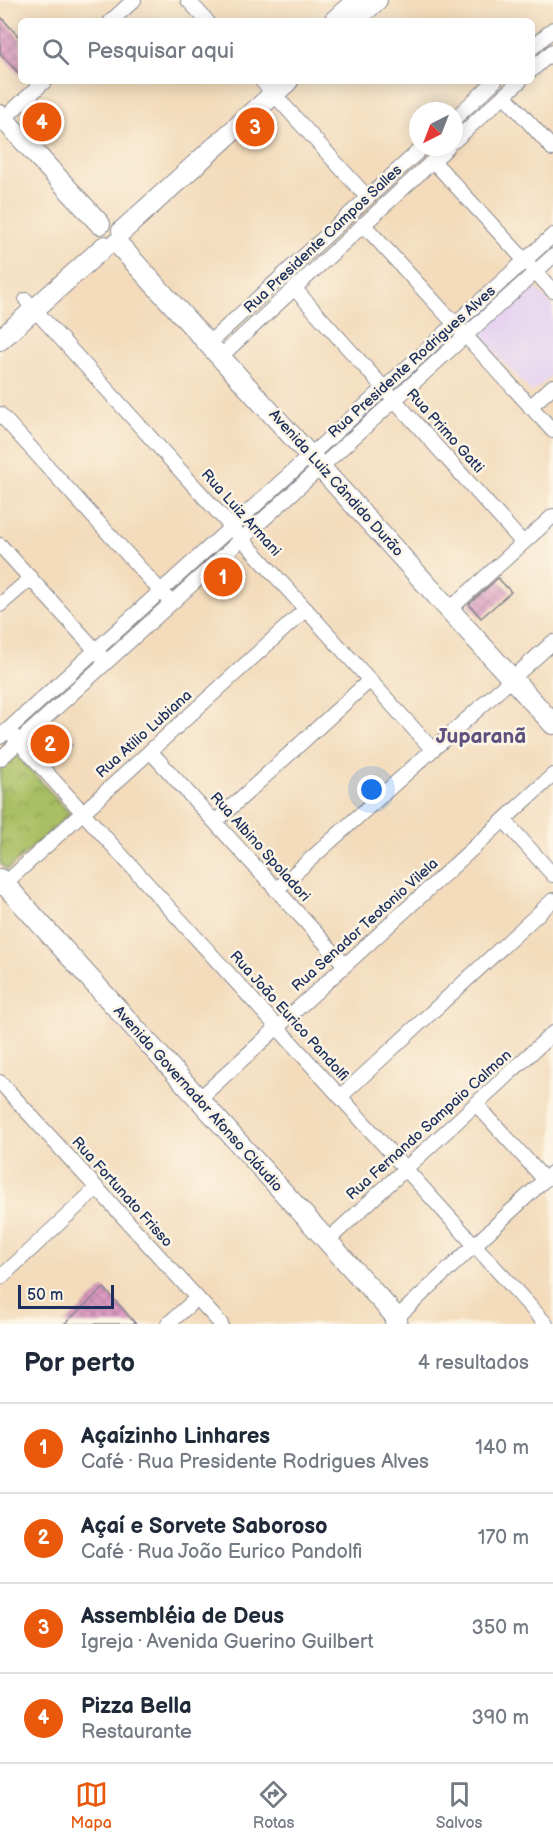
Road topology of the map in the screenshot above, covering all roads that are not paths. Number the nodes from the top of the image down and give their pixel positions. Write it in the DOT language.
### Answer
graph roads {
  1 [pos="134,0"];
  2 [pos="188,0"];
  3 [pos="357,0"];
  4 [pos="377,0"];
  5 [pos="114,18"];
  6 [pos="204,18"];
  7 [pos="337,18"];
  8 [pos="357,18"];
  9 [pos="553,29"];
  10 [pos="535,45"];
  11 [pos="553,51"];
  12 [pos="535,67"];
  13 [pos="42,84"];
  14 [pos="271,84"];
  15 [pos="492,84"];
  16 [pos="517,84"];
  17 [pos="504,95"];
  18 [pos="463,111"];
  19 [pos="1,119"];
  20 [pos="463,133"];
  21 [pos="553,148"];
  22 [pos="413,156"];
  23 [pos="438,156"];
  24 [pos="433,161"];
  25 [pos="368,197"];
  26 [pos="363,224"];
  27 [pos="109,234"];
  28 [pos="553,235"];
  29 [pos="553,256"];
  30 [pos="525,261"];
  31 [pos="535,272"];
  32 [pos="294,288"];
  33 [pos="553,291"];
  34 [pos="30,304"];
  35 [pos="0,323"];
  36 [pos="455,324"];
  37 [pos="465,336"];
  38 [pos="0,340"];
  39 [pos="215,350"];
  40 [pos="553,386"];
  41 [pos="384,388"];
  42 [pos="394,400"];
  43 [pos="531,407"];
  44 [pos="0,414"];
  45 [pos="553,431"];
  46 [pos="316,461"];
  47 [pos="553,516"];
  48 [pos="232,526"];
  49 [pos="242,539"];
  50 [pos="523,543"];
  51 [pos="0,545"];
  52 [pos="31,578"];
  53 [pos="160,592"];
  54 [pos="171,603"];
  55 [pos="0,605"];
  56 [pos="306,609"];
  57 [pos="450,609"];
  58 [pos="553,642"];
  59 [pos="96,650"];
  60 [pos="106,662"];
  61 [pos="513,679"];
  62 [pos="370,680"];
  63 [pos="553,724"];
  64 [pos="4,734"];
  65 [pos="19,742"];
  66 [pos="432,748"];
  67 [pos="150,751"];
  68 [pos="0,759"];
  69 [pos="553,775"];
  70 [pos="82,812"];
  71 [pos="504,820"];
  72 [pos="215,822"];
  73 [pos="553,875"];
  74 [pos="1,884"];
  75 [pos="276,890"];
  76 [pos="553,900"];
  77 [pos="345,965"];
  78 [pos="277,1027"];
  79 [pos="552,1038"];
  80 [pos="0,1082"];
  81 [pos="340,1097"];
  82 [pos="199,1099"];
  83 [pos="476,1104"];
  84 [pos="405,1169"];
  85 [pos="549,1176"];
  86 [pos="97,1188"];
  87 [pos="327,1241"];
  88 [pos="475,1246"];
  89 [pos="0,1278"];
  90 [pos="197,1298"];
  91 [pos="394,1321"];
  92 [pos="168,1324"];
  93 [pos="221,1324"];
  94 [pos="546,1324"];
  1 -- 5 [label="street"];
  2 -- 6 [label="street"];
  3 -- 7 [label="street"];
  4 -- 8 [label="street"];
  9 -- 10 [label="street"];
  11 -- 12 [label="street"];
  13 -- 19 [label="street"];
  14 -- 25 [label="street"];
  14 -- 27 [label="street"];
  15 -- 18 [label="street"];
  16 -- 17 [label="street"];
  17 -- 20 [label="street"];
  17 -- 21 [label="street"];
  19 -- 27 [label="street, Avenida Luiz Cândido Durão"];
  22 -- 25 [label="street, Rua Presidente Campos Salles"];
  23 -- 24 [label="street, Rua Presidente Campos Salles"];
  24 -- 26 [label="street, Rua Presidente Campos Salles"];
  24 -- 30 [label="street"];
  25 -- 39 [label="street, Rua Presidente Campos Salles"];
  26 -- 32 [label="street, Rua Presidente Campos Salles"];
  26 -- 36 [label="street"];
  27 -- 34 [label="street"];
  27 -- 39 [label="street, Avenida Luiz Cândido Durão"];
  28 -- 30 [label="street, Rua Presidente Rodrigues Alves"];
  29 -- 31 [label="street, Rua Presidente Rodrigues Alves"];
  30 -- 31 [label="street"];
  30 -- 36 [label="street, Rua Presidente Rodrigues Alves"];
  31 -- 33 [label="street"];
  31 -- 37 [label="street, Rua Presidente Rodrigues Alves"];
  32 -- 39 [label="street, Rua Presidente Campos Salles"];
  32 -- 41 [label="street, Rua Primo Gatti"];
  34 -- 35 [label="street"];
  34 -- 38 [label="street"];
  34 -- 48 [label="street, Rua Luiz Armani"];
  36 -- 37 [label="street"];
  36 -- 41 [label="street, Rua Presidente Rodrigues Alves"];
  37 -- 42 [label="street, Rua Presidente Rodrigues Alves"];
  37 -- 43 [label="street"];
  39 -- 46 [label="street, Avenida Luiz Cândido Durão"];
  40 -- 43 [label="street"];
  41 -- 42 [label="street, Rua Primo Gatti"];
  41 -- 46 [label="street, Rua Presidente Rodrigues Alves"];
  42 -- 46 [label="street, Rua Presidente Rodrigues Alves"];
  42 -- 50 [label="street, Rua Primo Gatti"];
  43 -- 45 [label="street"];
  44 -- 53 [label="street"];
  46 -- 48 [label="street, Rua Presidente Rodrigues Alves"];
  46 -- 49 [label="street, Rua Presidente Rodrigues Alves"];
  46 -- 57 [label="street, Avenida Luiz Cândido Durão"];
  47 -- 50 [label="street"];
  48 -- 49 [label="street, Rua Luiz Armani"];
  48 -- 53 [label="street, Rua Presidente Rodrigues Alves"];
  49 -- 54 [label="street, Rua Presidente Rodrigues Alves"];
  49 -- 56 [label="street, Rua Luiz Armani"];
  50 -- 57 [label="street"];
  51 -- 52 [label="street"];
  52 -- 55 [label="street"];
  52 -- 59 [label="street"];
  53 -- 54 [label="street"];
  53 -- 59 [label="street, Rua Presidente Rodrigues Alves"];
  54 -- 60 [label="street, Rua Presidente Rodrigues Alves"];
  56 -- 62 [label="street, Rua Luiz Armani"];
  56 -- 67 [label="street, Rua Atilio Lubiana"];
  57 -- 61 [label="street, Avenida Luiz Cândido Durão"];
  58 -- 61 [label="street"];
  59 -- 60 [label="street"];
  59 -- 64 [label="street, Rua Presidente Rodrigues Alves"];
  60 -- 65 [label="street, Rua Presidente Rodrigues Alves"];
  61 -- 63 [label="street, Avenida Luiz Cândido Durão"];
  61 -- 66 [label="street"];
  62 -- 66 [label="street, Rua Luiz Armani"];
  62 -- 72 [label="street"];
  64 -- 65 [label="street, Rua João Eurico Pandolfi"];
  65 -- 68 [label="street, Rua Presidente Rodrigues Alves"];
  65 -- 70 [label="street, Rua João Eurico Pandolfi"];
  66 -- 75 [label="street"];
  67 -- 70 [label="street, Rua Atilio Lubiana"];
  67 -- 72 [label="street, Rua Albino Spoladori"];
  69 -- 71 [label="street, Rua Senador Teotonio Vilela"];
  70 -- 74 [label="street, Rua Atilio Lubiana"];
  70 -- 78 [label="street, Rua João Eurico Pandolfi"];
  71 -- 73 [label="street"];
  71 -- 77 [label="street, Rua Senador Teotonio Vilela"];
  72 -- 75 [label="street, Rua Albino Spoladori"];
  74 -- 82 [label="street, Avenida Governador Afonso Cláudio"];
  75 -- 77 [label="street, Rua Albino Spoladori"];
  76 -- 81 [label="street"];
  77 -- 78 [label="street, Rua Senador Teotonio Vilela"];
  78 -- 81 [label="street, Rua João Eurico Pandolfi"];
  78 -- 82 [label="street, Rua Senador Teotonio Vilela"];
  79 -- 83 [label="street, Rua Fernando Sampaio Calmon"];
  80 -- 86 [label="street, Rua Fortunato Frisso"];
  81 -- 84 [label="street, Rua João Eurico Pandolfi"];
  82 -- 87 [label="street, Avenida Governador Afonso Cláudio"];
  83 -- 84 [label="street, Rua Fernando Sampaio Calmon"];
  83 -- 85 [label="street"];
  84 -- 87 [label="street, Rua Fernando Sampaio Calmon"];
  84 -- 88 [label="street, Rua João Eurico Pandolfi"];
  85 -- 88 [label="street"];
  86 -- 89 [label="street"];
  86 -- 90 [label="street, Rua Fortunato Frisso"];
  87 -- 91 [label="street, Avenida Governador Afonso Cláudio"];
  88 -- 91 [label="street"];
  88 -- 94 [label="street, Rua João Eurico Pandolfi"];
  90 -- 92 [label="street"];
  90 -- 93 [label="street, Rua Fortunato Frisso"];
}
